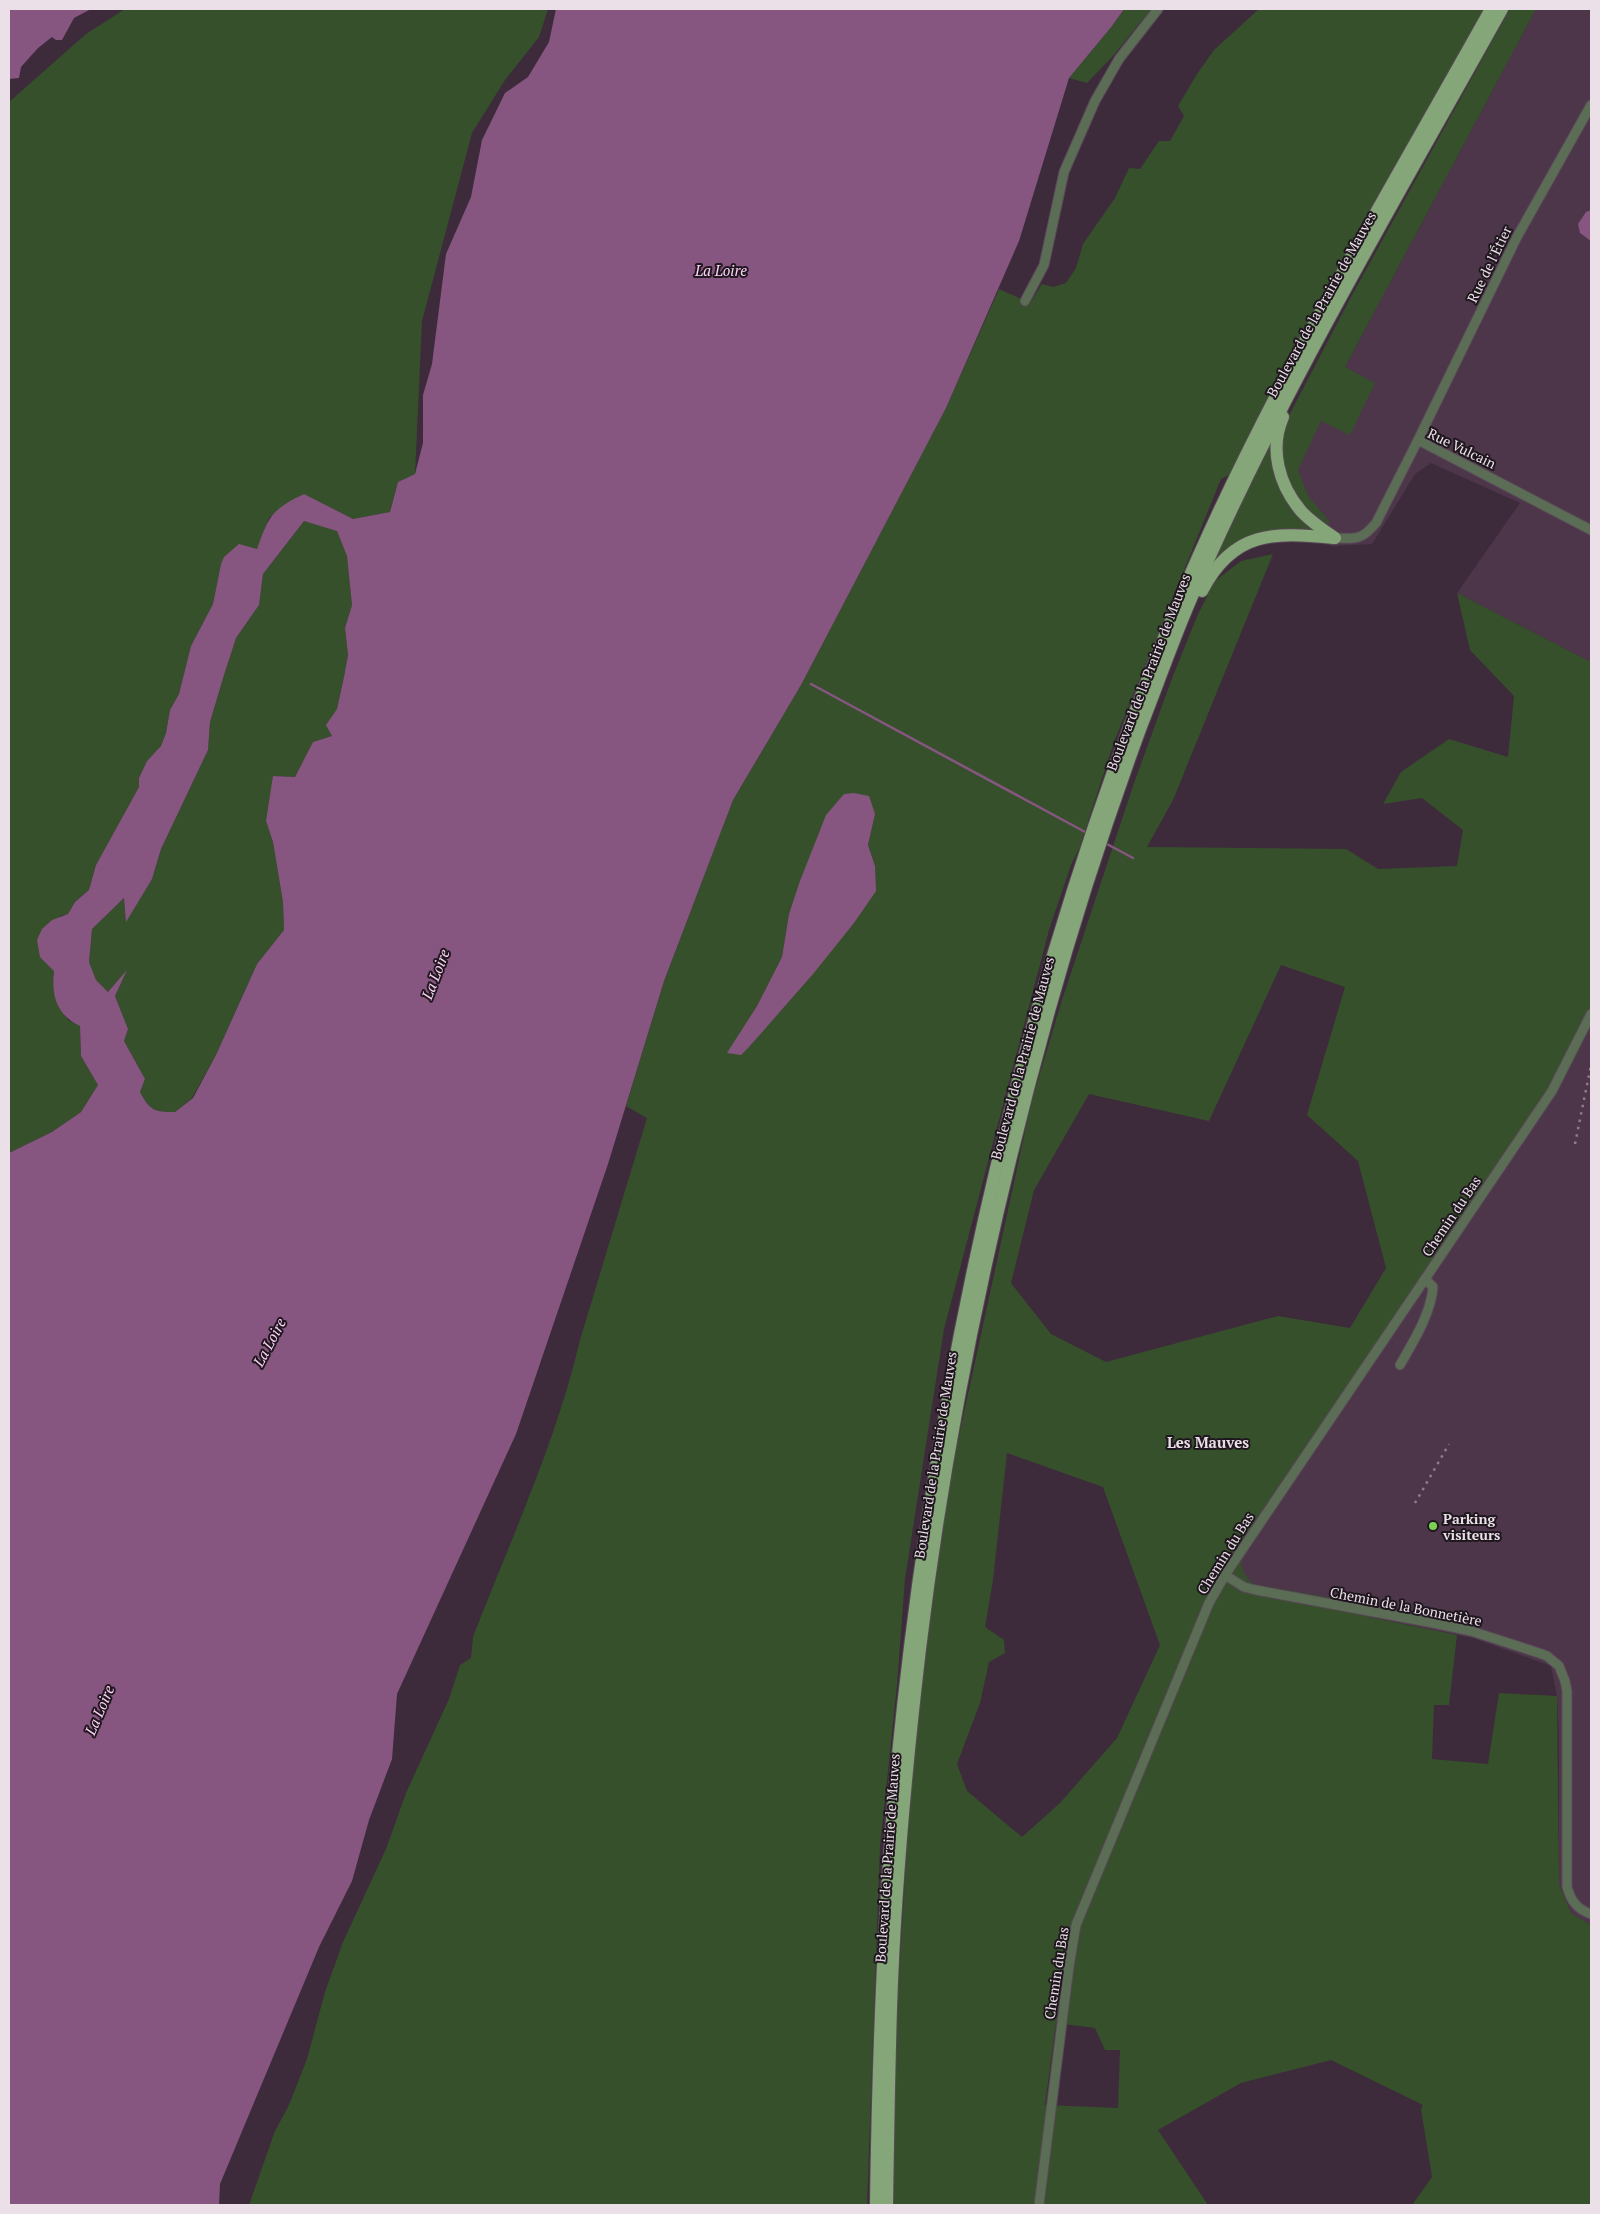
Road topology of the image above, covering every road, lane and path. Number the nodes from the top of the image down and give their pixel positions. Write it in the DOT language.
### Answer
graph roads {
  1 [pos="1158,9"];
  2 [pos="1491,9"];
  3 [pos="1502,9"];
  4 [pos="1591,104"];
  5 [pos="1439,122"];
  6 [pos="1024,301"];
  7 [pos="1418,440"];
  8 [pos="1591,530"];
  9 [pos="1334,538"];
  10 [pos="1133,749"];
  11 [pos="1591,1014"];
  12 [pos="1425,1279"];
  13 [pos="1400,1366"];
  14 [pos="1225,1575"];
  15 [pos="1591,1914"];
  16 [pos="876,2205"];
  17 [pos="887,2205"];
  18 [pos="1039,2205"];
  1 -- 6 [label="street"];
  2 -- 16 [label="main road, Boulevard de la Prairie de Mauves"];
  3 -- 5 [label="main road, Boulevard de la Prairie de Mauves"];
  4 -- 7 [label="street, Rue de l'Étier"];
  5 -- 9 [label="main road"];
  5 -- 10 [label="main road, Boulevard de la Prairie de Mauves"];
  7 -- 8 [label="street, Rue Vulcain"];
  7 -- 9 [label="street, Rue Vulcain"];
  9 -- 10 [label="main road"];
  10 -- 17 [label="main road, Boulevard de la Prairie de Mauves"];
  11 -- 12 [label="street, Chemin du Bas"];
  12 -- 13 [label="street"];
  12 -- 14 [label="street, Chemin du Bas"];
  14 -- 15 [label="street, Chemin de la Bonnetière"];
  14 -- 18 [label="street, Chemin du Bas"];
}
